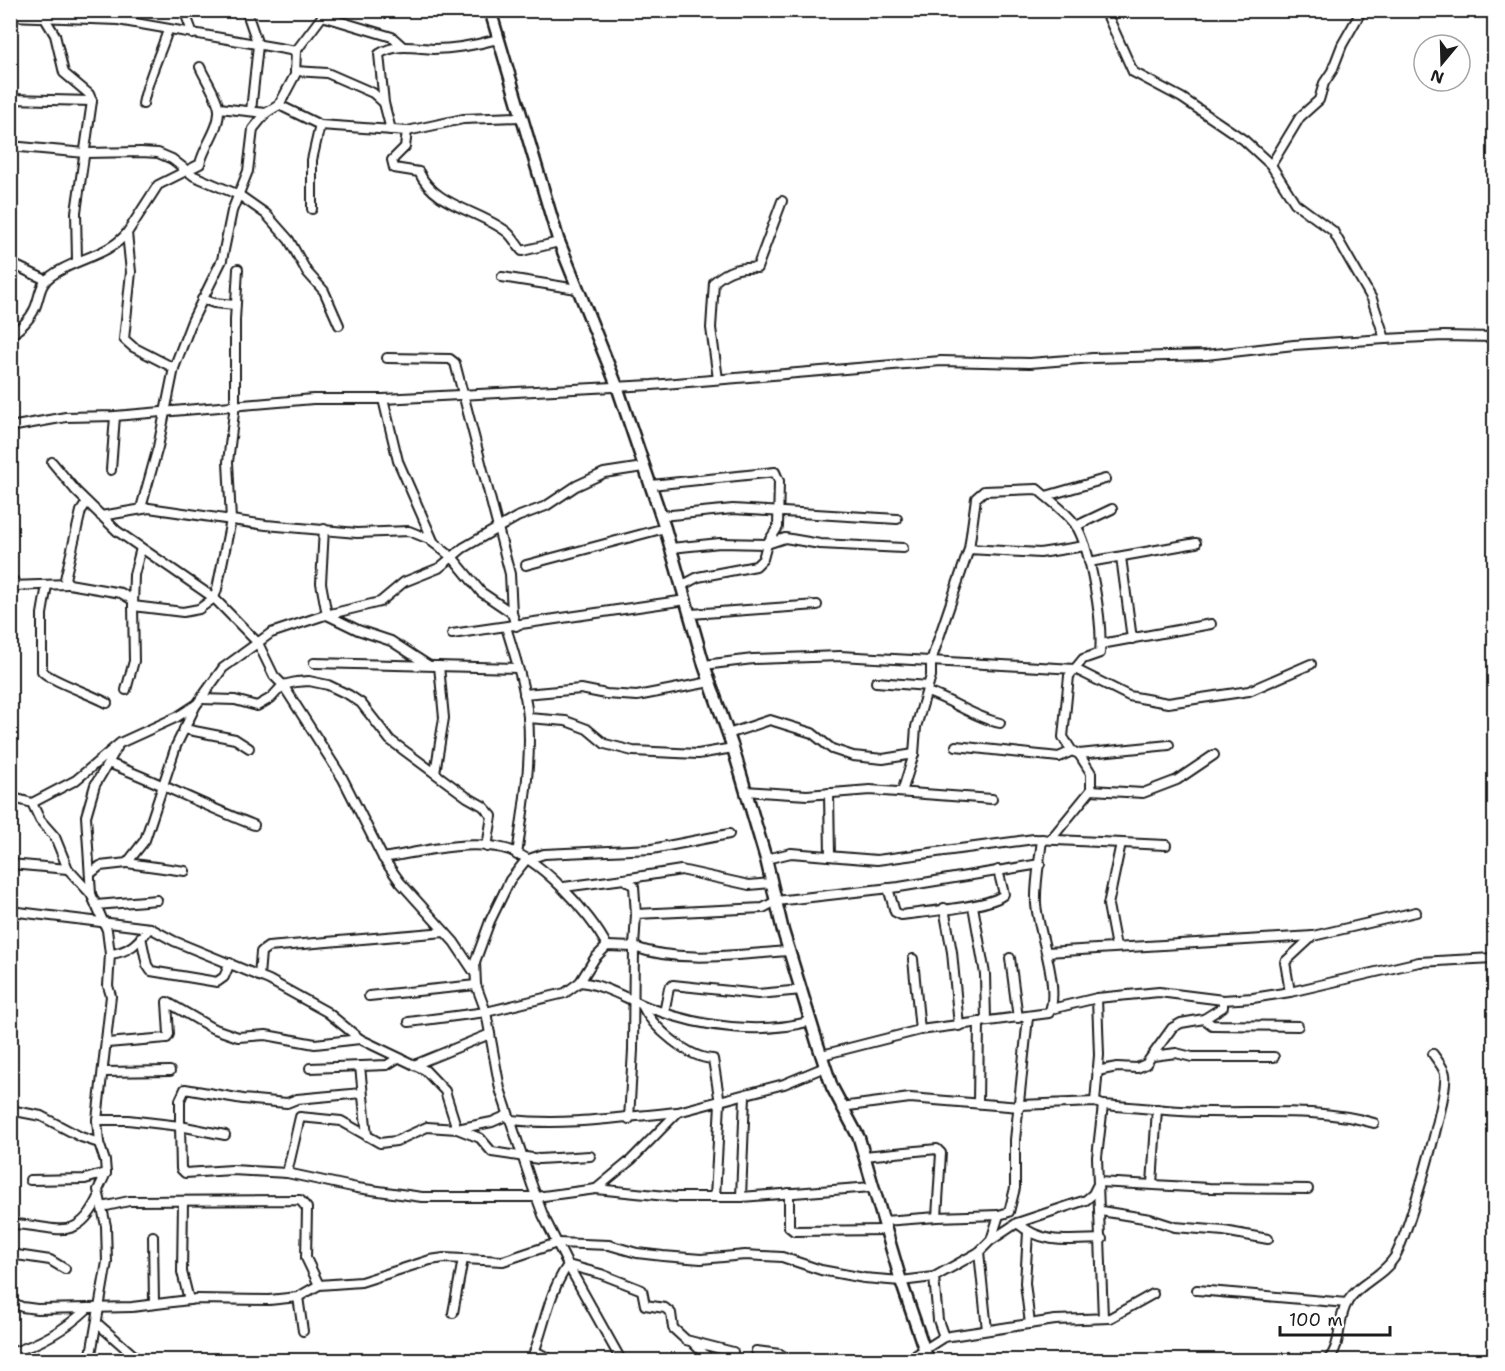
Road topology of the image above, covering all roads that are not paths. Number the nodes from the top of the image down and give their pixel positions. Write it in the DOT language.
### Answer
graph roads {
  1 [pos="184,10"];
  2 [pos="246,10"];
  3 [pos="490,10"];
  4 [pos="1105,10"];
  5 [pos="1362,10"];
  6 [pos="325,13"];
  7 [pos="10,16"];
  8 [pos="44,17"];
  9 [pos="168,30"];
  10 [pos="193,34"];
  11 [pos="498,39"];
  12 [pos="258,45"];
  13 [pos="402,46"];
  14 [pos="296,51"];
  15 [pos="200,67"];
  16 [pos="295,71"];
  17 [pos="10,99"];
  18 [pos="92,101"];
  19 [pos="143,104"];
  20 [pos="384,104"];
  21 [pos="279,105"];
  22 [pos="219,108"];
  23 [pos="250,111"];
  24 [pos="266,113"];
  25 [pos="520,117"];
  26 [pos="320,125"];
  27 [pos="391,130"];
  28 [pos="407,131"];
  29 [pos="10,146"];
  30 [pos="85,153"];
  31 [pos="1271,165"];
  32 [pos="188,170"];
  33 [pos="239,195"];
  34 [pos="782,201"];
  35 [pos="312,209"];
  36 [pos="127,233"];
  37 [pos="559,242"];
  38 [pos="77,260"];
  39 [pos="10,263"];
  40 [pos="238,269"];
  41 [pos="502,277"];
  42 [pos="46,280"];
  43 [pos="577,288"];
  44 [pos="202,299"];
  45 [pos="235,305"];
  46 [pos="339,324"];
  47 [pos="10,336"];
  48 [pos="1494,337"];
  49 [pos="1385,339"];
  50 [pos="387,358"];
  51 [pos="174,368"];
  52 [pos="717,379"];
  53 [pos="617,386"];
  54 [pos="463,394"];
  55 [pos="383,399"];
  56 [pos="235,404"];
  57 [pos="165,412"];
  58 [pos="115,417"];
  59 [pos="10,426"];
  60 [pos="52,462"];
  61 [pos="643,467"];
  62 [pos="111,471"];
  63 [pos="1105,479"];
  64 [pos="651,485"];
  65 [pos="1046,496"];
  66 [pos="87,502"];
  67 [pos="141,508"];
  68 [pos="1112,509"];
  69 [pos="779,513"];
  70 [pos="101,516"];
  71 [pos="661,516"];
  72 [pos="897,519"];
  73 [pos="231,520"];
  74 [pos="1076,526"];
  75 [pos="500,528"];
  76 [pos="665,528"];
  77 [pos="324,529"];
  78 [pos="1196,543"];
  79 [pos="434,544"];
  80 [pos="767,544"];
  81 [pos="1085,546"];
  82 [pos="141,548"];
  83 [pos="671,548"];
  84 [pos="903,548"];
  85 [pos="969,549"];
  86 [pos="1121,557"];
  87 [pos="453,558"];
  88 [pos="1089,562"];
  89 [pos="526,565"];
  90 [pos="10,577"];
  91 [pos="69,584"];
  92 [pos="47,585"];
  93 [pos="14,586"];
  94 [pos="681,586"];
  95 [pos="213,598"];
  96 [pos="686,600"];
  97 [pos="132,602"];
  98 [pos="817,605"];
  99 [pos="512,613"];
  100 [pos="691,614"];
  101 [pos="327,615"];
  102 [pos="1211,624"];
  103 [pos="516,626"];
  104 [pos="506,627"];
  105 [pos="452,633"];
  106 [pos="1132,639"];
  107 [pos="258,643"];
  108 [pos="1101,644"];
  109 [pos="931,661"];
  110 [pos="314,663"];
  111 [pos="704,664"];
  112 [pos="1311,664"];
  113 [pos="429,665"];
  114 [pos="439,666"];
  115 [pos="517,668"];
  116 [pos="1076,669"];
  117 [pos="710,682"];
  118 [pos="876,682"];
  119 [pos="283,686"];
  120 [pos="927,689"];
  121 [pos="126,690"];
  122 [pos="524,694"];
  123 [pos="199,701"];
  124 [pos="107,703"];
  125 [pos="528,718"];
  126 [pos="1000,723"];
  127 [pos="184,729"];
  128 [pos="728,734"];
  129 [pos="120,743"];
  130 [pos="1169,745"];
  131 [pos="956,746"];
  132 [pos="249,748"];
  133 [pos="733,748"];
  134 [pos="1075,752"];
  135 [pos="914,754"];
  136 [pos="1214,755"];
  137 [pos="108,763"];
  138 [pos="435,773"];
  139 [pos="163,785"];
  140 [pos="1090,790"];
  141 [pos="745,791"];
  142 [pos="903,792"];
  143 [pos="829,793"];
  144 [pos="10,797"];
  145 [pos="992,799"];
  146 [pos="32,803"];
  147 [pos="254,825"];
  148 [pos="729,834"];
  149 [pos="1047,839"];
  150 [pos="1121,843"];
  151 [pos="1166,845"];
  152 [pos="487,847"];
  153 [pos="517,855"];
  154 [pos="830,856"];
  155 [pos="383,858"];
  156 [pos="766,859"];
  157 [pos="526,860"];
  158 [pos="127,863"];
  159 [pos="10,864"];
  160 [pos="1040,864"];
  161 [pos="68,869"];
  162 [pos="998,870"];
  163 [pos="185,871"];
  164 [pos="90,874"];
  165 [pos="624,879"];
  166 [pos="772,883"];
  167 [pos="564,887"];
  168 [pos="888,888"];
  169 [pos="91,894"];
  170 [pos="157,900"];
  171 [pos="776,901"];
  172 [pos="96,905"];
  173 [pos="973,906"];
  174 [pos="945,908"];
  175 [pos="10,911"];
  176 [pos="1416,912"];
  177 [pos="636,914"];
  178 [pos="103,924"];
  179 [pos="150,928"];
  180 [pos="445,932"];
  181 [pos="1312,936"];
  182 [pos="141,937"];
  183 [pos="607,946"];
  184 [pos="634,947"];
  185 [pos="1116,947"];
  186 [pos="790,951"];
  187 [pos="1047,952"];
  188 [pos="110,954"];
  189 [pos="1011,958"];
  190 [pos="1493,958"];
  191 [pos="913,959"];
  192 [pos="230,963"];
  193 [pos="474,972"];
  194 [pos="259,976"];
  195 [pos="580,982"];
  196 [pos="476,985"];
  197 [pos="802,990"];
  198 [pos="1290,992"];
  199 [pos="369,996"];
  200 [pos="1097,998"];
  201 [pos="632,1000"];
  202 [pos="1223,1000"];
  203 [pos="642,1005"];
  204 [pos="1051,1009"];
  205 [pos="486,1012"];
  206 [pos="664,1013"];
  207 [pos="1028,1017"];
  208 [pos="1018,1018"];
  209 [pos="1204,1019"];
  210 [pos="811,1021"];
  211 [pos="409,1022"];
  212 [pos="982,1022"];
  213 [pos="959,1026"];
  214 [pos="1298,1026"];
  215 [pos="920,1030"];
  216 [pos="490,1034"];
  217 [pos="360,1040"];
  218 [pos="107,1043"];
  219 [pos="1433,1054"];
  220 [pos="822,1055"];
  221 [pos="1153,1056"];
  222 [pos="1274,1057"];
  223 [pos="398,1058"];
  224 [pos="414,1065"];
  225 [pos="360,1066"];
  226 [pos="825,1067"];
  227 [pos="310,1068"];
  228 [pos="170,1071"];
  229 [pos="1097,1071"];
  230 [pos="104,1072"];
  231 [pos="363,1093"];
  232 [pos="745,1096"];
  233 [pos="978,1102"];
  234 [pos="720,1103"];
  235 [pos="1099,1103"];
  236 [pos="1020,1106"];
  237 [pos="841,1107"];
  238 [pos="1157,1109"];
  239 [pos="10,1110"];
  240 [pos="678,1112"];
  241 [pos="510,1117"];
  242 [pos="629,1119"];
  243 [pos="97,1120"];
  244 [pos="1374,1123"];
  245 [pos="180,1126"];
  246 [pos="457,1129"];
  247 [pos="225,1135"];
  248 [pos="367,1136"];
  249 [pos="99,1143"];
  250 [pos="864,1155"];
  251 [pos="522,1156"];
  252 [pos="590,1156"];
  253 [pos="106,1173"];
  254 [pos="287,1173"];
  255 [pos="30,1180"];
  256 [pos="1098,1182"];
  257 [pos="1152,1184"];
  258 [pos="872,1187"];
  259 [pos="596,1189"];
  260 [pos="1308,1190"];
  261 [pos="789,1193"];
  262 [pos="99,1197"];
  263 [pos="536,1197"];
  264 [pos="715,1197"];
  265 [pos="741,1197"];
  266 [pos="183,1200"];
  267 [pos="102,1207"];
  268 [pos="1101,1211"];
  269 [pos="999,1215"];
  270 [pos="937,1217"];
  271 [pos="1017,1223"];
  272 [pos="10,1224"];
  273 [pos="885,1226"];
  274 [pos="1028,1232"];
  275 [pos="153,1236"];
  276 [pos="1102,1239"];
  277 [pos="1268,1239"];
  278 [pos="991,1240"];
  279 [pos="557,1243"];
  280 [pos="979,1252"];
  281 [pos="10,1254"];
  282 [pos="463,1258"];
  283 [pos="568,1265"];
  284 [pos="65,1269"];
  285 [pos="933,1277"];
  286 [pos="900,1281"];
  287 [pos="319,1285"];
  288 [pos="1197,1290"];
  289 [pos="1153,1294"];
  290 [pos="298,1297"];
  291 [pos="189,1300"];
  292 [pos="10,1301"];
  293 [pos="154,1303"];
  294 [pos="1347,1303"];
  295 [pos="100,1306"];
  296 [pos="88,1308"];
  297 [pos="453,1313"];
  298 [pos="1103,1318"];
  299 [pos="98,1324"];
  300 [pos="1030,1324"];
  301 [pos="987,1330"];
  302 [pos="303,1331"];
  303 [pos="944,1337"];
  304 [pos="692,1342"];
  305 [pos="924,1348"];
  306 [pos="535,1351"];
  307 [pos="756,1351"];
  308 [pos="733,1352"];
  309 [pos="10,1353"];
  310 [pos="90,1360"];
  311 [pos="139,1360"];
  312 [pos="330,1360"];
  313 [pos="338,1360"];
  314 [pos="531,1360"];
  315 [pos="552,1360"];
  316 [pos="621,1360"];
  317 [pos="710,1360"];
  318 [pos="789,1360"];
  319 [pos="908,1360"];
  320 [pos="928,1360"];
  321 [pos="1328,1360"];
  1 -- 10 [label="street"];
  2 -- 12 [label="street"];
  3 -- 11 [label="street"];
  4 -- 31 [label="street"];
  5 -- 31 [label="street"];
  6 -- 13 [label="street"];
  6 -- 14 [label="street"];
  7 -- 8 [label="street"];
  8 -- 9 [label="street"];
  8 -- 18 [label="street"];
  9 -- 10 [label="street"];
  9 -- 19 [label="street"];
  10 -- 12 [label="street"];
  11 -- 13 [label="street"];
  11 -- 25 [label="street"];
  12 -- 14 [label="street"];
  12 -- 23 [label="street"];
  13 -- 20 [label="street"];
  14 -- 16 [label="street"];
  15 -- 22 [label="street"];
  16 -- 20 [label="street"];
  16 -- 21 [label="street"];
  17 -- 18 [label="street"];
  18 -- 30 [label="street"];
  20 -- 27 [label="street"];
  21 -- 24 [label="street"];
  21 -- 26 [label="street"];
  22 -- 23 [label="street"];
  22 -- 32 [label="street"];
  23 -- 24 [label="street"];
  24 -- 33 [label="street"];
  25 -- 28 [label="street"];
  25 -- 37 [label="street"];
  26 -- 27 [label="street"];
  26 -- 35 [label="street"];
  27 -- 28 [label="street"];
  28 -- 37 [label="street"];
  29 -- 30 [label="street"];
  30 -- 32 [label="street"];
  30 -- 38 [label="street"];
  31 -- 49 [label="street"];
  32 -- 33 [label="street"];
  32 -- 36 [label="street"];
  33 -- 44 [label="street"];
  33 -- 46 [label="street"];
  34 -- 52 [label="street"];
  36 -- 38 [label="street"];
  36 -- 51 [label="street"];
  37 -- 43 [label="street"];
  38 -- 42 [label="street"];
  39 -- 42 [label="street"];
  40 -- 45 [label="street"];
  41 -- 43 [label="street"];
  42 -- 47 [label="street"];
  43 -- 53 [label="street"];
  44 -- 45 [label="street"];
  44 -- 51 [label="street"];
  45 -- 56 [label="street"];
  48 -- 49 [label="street"];
  49 -- 52 [label="street"];
  50 -- 54 [label="street"];
  51 -- 57 [label="street"];
  52 -- 53 [label="street"];
  53 -- 54 [label="street"];
  53 -- 61 [label="street"];
  54 -- 55 [label="street"];
  54 -- 75 [label="street"];
  55 -- 56 [label="street"];
  55 -- 79 [label="street"];
  56 -- 57 [label="street"];
  56 -- 73 [label="street"];
  57 -- 58 [label="street"];
  57 -- 67 [label="street"];
  58 -- 59 [label="street"];
  58 -- 62 [label="street"];
  60 -- 66 [label="street"];
  61 -- 64 [label="street"];
  61 -- 75 [label="street"];
  63 -- 65 [label="street"];
  64 -- 69 [label="street"];
  64 -- 71 [label="street"];
  65 -- 74 [label="street"];
  65 -- 85 [label="street"];
  66 -- 70 [label="street"];
  66 -- 91 [label="street"];
  67 -- 70 [label="street"];
  67 -- 73 [label="street"];
  68 -- 74 [label="street"];
  69 -- 71 [label="street"];
  69 -- 72 [label="street"];
  69 -- 80 [label="street"];
  70 -- 82 [label="street"];
  71 -- 76 [label="street"];
  73 -- 77 [label="street"];
  73 -- 95 [label="street"];
  74 -- 81 [label="street"];
  75 -- 87 [label="street"];
  75 -- 99 [label="street"];
  76 -- 83 [label="street"];
  76 -- 89 [label="street"];
  77 -- 79 [label="street"];
  77 -- 101 [label="street"];
  78 -- 86 [label="street"];
  79 -- 87 [label="street"];
  80 -- 83 [label="street"];
  80 -- 84 [label="street"];
  80 -- 94 [label="street"];
  81 -- 85 [label="street"];
  81 -- 88 [label="street"];
  82 -- 95 [label="street"];
  82 -- 97 [label="street"];
  83 -- 94 [label="street"];
  85 -- 109 [label="street"];
  86 -- 88 [label="street"];
  86 -- 106 [label="street"];
  87 -- 99 [label="street"];
  87 -- 101 [label="street"];
  88 -- 108 [label="street"];
  90 -- 93 [label="street"];
  91 -- 92 [label="street"];
  91 -- 97 [label="street"];
  92 -- 93 [label="street"];
  92 -- 124 [label="street"];
  94 -- 96 [label="street"];
  95 -- 97 [label="street"];
  95 -- 107 [label="street"];
  96 -- 100 [label="street"];
  96 -- 103 [label="street"];
  97 -- 121 [label="street"];
  98 -- 100 [label="street"];
  99 -- 103 [label="street"];
  100 -- 111 [label="street"];
  101 -- 107 [label="street"];
  101 -- 113 [label="street"];
  102 -- 106 [label="street"];
  103 -- 104 [label="street"];
  104 -- 105 [label="street"];
  104 -- 115 [label="street"];
  106 -- 108 [label="street"];
  107 -- 119 [label="street"];
  107 -- 123 [label="street"];
  108 -- 116 [label="street"];
  109 -- 111 [label="street"];
  109 -- 116 [label="street"];
  109 -- 120 [label="street"];
  110 -- 113 [label="street"];
  111 -- 117 [label="street"];
  112 -- 116 [label="street"];
  113 -- 114 [label="street"];
  114 -- 115 [label="street"];
  114 -- 138 [label="street"];
  115 -- 122 [label="street"];
  116 -- 134 [label="street"];
  117 -- 122 [label="street"];
  117 -- 128 [label="street"];
  118 -- 120 [label="street"];
  119 -- 123 [label="street"];
  119 -- 138 [label="street"];
  119 -- 155 [label="street"];
  120 -- 126 [label="street"];
  120 -- 135 [label="street"];
  122 -- 125 [label="street"];
  123 -- 127 [label="street"];
  123 -- 129 [label="street"];
  125 -- 133 [label="street"];
  125 -- 153 [label="street"];
  127 -- 132 [label="street"];
  127 -- 139 [label="street"];
  128 -- 133 [label="street"];
  128 -- 135 [label="street"];
  129 -- 137 [label="street"];
  129 -- 146 [label="street"];
  130 -- 134 [label="street"];
  131 -- 134 [label="street"];
  133 -- 141 [label="street"];
  134 -- 140 [label="street"];
  135 -- 142 [label="street"];
  136 -- 140 [label="street"];
  137 -- 139 [label="street"];
  137 -- 164 [label="street"];
  138 -- 152 [label="street"];
  139 -- 147 [label="street"];
  139 -- 158 [label="street"];
  140 -- 149 [label="street"];
  141 -- 143 [label="street"];
  141 -- 156 [label="street"];
  142 -- 143 [label="street"];
  142 -- 145 [label="street"];
  143 -- 154 [label="street"];
  144 -- 146 [label="street"];
  146 -- 161 [label="street"];
  148 -- 157 [label="street"];
  149 -- 150 [label="street"];
  149 -- 154 [label="street"];
  149 -- 160 [label="street"];
  150 -- 151 [label="street"];
  150 -- 185 [label="street"];
  152 -- 153 [label="street"];
  152 -- 155 [label="street"];
  153 -- 157 [label="street"];
  154 -- 156 [label="street"];
  155 -- 180 [label="street"];
  156 -- 166 [label="street"];
  157 -- 167 [label="street"];
  157 -- 193 [label="street"];
  158 -- 163 [label="street"];
  158 -- 164 [label="street"];
  159 -- 161 [label="street"];
  160 -- 162 [label="street"];
  160 -- 187 [label="street"];
  161 -- 169 [label="street"];
  162 -- 168 [label="street"];
  162 -- 173 [label="street"];
  164 -- 169 [label="street"];
  165 -- 166 [label="street"];
  165 -- 167 [label="street"];
  165 -- 177 [label="street"];
  166 -- 171 [label="street"];
  167 -- 183 [label="street"];
  168 -- 171 [label="street"];
  168 -- 174 [label="street"];
  169 -- 172 [label="street"];
  170 -- 172 [label="street"];
  171 -- 177 [label="street"];
  171 -- 186 [label="street"];
  172 -- 178 [label="street"];
  173 -- 174 [label="street"];
  173 -- 212 [label="street"];
  174 -- 213 [label="street"];
  175 -- 178 [label="street"];
  176 -- 181 [label="street"];
  177 -- 184 [label="street"];
  178 -- 179 [label="street"];
  178 -- 188 [label="street"];
  179 -- 182 [label="street"];
  179 -- 192 [label="street"];
  180 -- 193 [label="street"];
  180 -- 194 [label="street"];
  181 -- 185 [label="street"];
  181 -- 198 [label="street"];
  182 -- 188 [label="street"];
  182 -- 192 [label="street"];
  183 -- 184 [label="street"];
  183 -- 195 [label="street"];
  184 -- 186 [label="street"];
  184 -- 201 [label="street"];
  185 -- 187 [label="street"];
  186 -- 197 [label="street"];
  187 -- 204 [label="street"];
  188 -- 218 [label="street"];
  189 -- 208 [label="street"];
  190 -- 198 [label="street"];
  191 -- 215 [label="street"];
  192 -- 194 [label="street"];
  193 -- 196 [label="street"];
  194 -- 217 [label="street"];
  195 -- 201 [label="street"];
  195 -- 205 [label="street"];
  196 -- 199 [label="street"];
  196 -- 205 [label="street"];
  197 -- 206 [label="street"];
  197 -- 210 [label="street"];
  198 -- 202 [label="street"];
  200 -- 202 [label="street"];
  200 -- 204 [label="street"];
  200 -- 229 [label="street"];
  201 -- 203 [label="street"];
  201 -- 242 [label="street"];
  202 -- 209 [label="street"];
  203 -- 206 [label="street"];
  203 -- 234 [label="street"];
  204 -- 207 [label="street"];
  205 -- 211 [label="street"];
  205 -- 216 [label="street"];
  206 -- 210 [label="street"];
  207 -- 208 [label="street"];
  207 -- 236 [label="street"];
  208 -- 212 [label="street"];
  209 -- 214 [label="street"];
  209 -- 221 [label="street"];
  210 -- 220 [label="street"];
  212 -- 213 [label="street"];
  212 -- 233 [label="street"];
  213 -- 215 [label="street"];
  215 -- 220 [label="street"];
  216 -- 224 [label="street"];
  216 -- 241 [label="street"];
  217 -- 218 [label="street"];
  217 -- 223 [label="street"];
  218 -- 230 [label="street"];
  219 -- 294 [label="street"];
  220 -- 226 [label="street"];
  221 -- 222 [label="street"];
  221 -- 229 [label="street"];
  223 -- 224 [label="street"];
  223 -- 225 [label="street"];
  224 -- 246 [label="street"];
  225 -- 227 [label="street"];
  225 -- 231 [label="street"];
  226 -- 232 [label="street"];
  226 -- 237 [label="street"];
  228 -- 230 [label="street"];
  229 -- 235 [label="street"];
  230 -- 243 [label="street"];
  231 -- 245 [label="street"];
  231 -- 248 [label="street"];
  232 -- 234 [label="street"];
  232 -- 265 [label="street"];
  233 -- 236 [label="street"];
  233 -- 237 [label="street"];
  234 -- 240 [label="street"];
  234 -- 264 [label="street"];
  235 -- 236 [label="street"];
  235 -- 238 [label="street"];
  235 -- 256 [label="street"];
  236 -- 269 [label="street"];
  237 -- 250 [label="street"];
  238 -- 244 [label="street"];
  238 -- 257 [label="street"];
  239 -- 249 [label="street"];
  240 -- 242 [label="street"];
  240 -- 259 [label="street"];
  241 -- 242 [label="street"];
  241 -- 246 [label="street"];
  241 -- 251 [label="street"];
  243 -- 245 [label="street"];
  243 -- 249 [label="street"];
  245 -- 247 [label="street"];
  245 -- 254 [label="street"];
  246 -- 248 [label="street"];
  246 -- 251 [label="street"];
  248 -- 254 [label="street"];
  249 -- 253 [label="street"];
  250 -- 258 [label="street"];
  250 -- 270 [label="street"];
  251 -- 252 [label="street"];
  251 -- 263 [label="street"];
  253 -- 255 [label="street"];
  253 -- 262 [label="street"];
  254 -- 263 [label="street"];
  256 -- 257 [label="street"];
  256 -- 268 [label="street"];
  256 -- 271 [label="street"];
  257 -- 260 [label="street"];
  258 -- 261 [label="street"];
  258 -- 273 [label="street"];
  259 -- 263 [label="street"];
  259 -- 264 [label="street"];
  261 -- 265 [label="street"];
  261 -- 273 [label="street"];
  262 -- 267 [label="street"];
  262 -- 272 [label="street"];
  263 -- 279 [label="street"];
  264 -- 265 [label="street"];
  266 -- 267 [label="street"];
  266 -- 287 [label="street"];
  266 -- 291 [label="street"];
  267 -- 295 [label="street"];
  268 -- 276 [label="street"];
  268 -- 277 [label="street"];
  269 -- 270 [label="street"];
  269 -- 278 [label="street"];
  270 -- 273 [label="street"];
  271 -- 274 [label="street"];
  271 -- 278 [label="street"];
  273 -- 286 [label="street"];
  274 -- 276 [label="street"];
  274 -- 300 [label="street"];
  275 -- 293 [label="street"];
  276 -- 298 [label="street"];
  278 -- 280 [label="street"];
  279 -- 282 [label="street"];
  279 -- 283 [label="street"];
  279 -- 286 [label="street"];
  280 -- 285 [label="street"];
  280 -- 301 [label="street"];
  281 -- 284 [label="street"];
  282 -- 287 [label="street"];
  282 -- 297 [label="street"];
  283 -- 304 [label="street"];
  283 -- 306 [label="street"];
  283 -- 316 [label="street"];
  285 -- 286 [label="street"];
  285 -- 303 [label="street"];
  286 -- 305 [label="street"];
  287 -- 290 [label="street"];
  288 -- 294 [label="street"];
  289 -- 298 [label="street"];
  290 -- 291 [label="street"];
  290 -- 302 [label="street"];
  291 -- 293 [label="street"];
  292 -- 296 [label="street"];
  293 -- 295 [label="street"];
  294 -- 321 [label="street"];
  295 -- 296 [label="street"];
  295 -- 299 [label="street"];
  296 -- 309 [label="street"];
  298 -- 300 [label="street"];
  299 -- 310 [label="street"];
  299 -- 311 [label="street"];
  300 -- 301 [label="street"];
  301 -- 303 [label="street"];
  303 -- 305 [label="street"];
  304 -- 308 [label="street"];
  304 -- 317 [label="street"];
  305 -- 319 [label="street"];
  305 -- 320 [label="street"];
  306 -- 314 [label="street"];
  306 -- 315 [label="street"];
  307 -- 318 [label="street"];
  312 -- 313 [label="street"];
}
